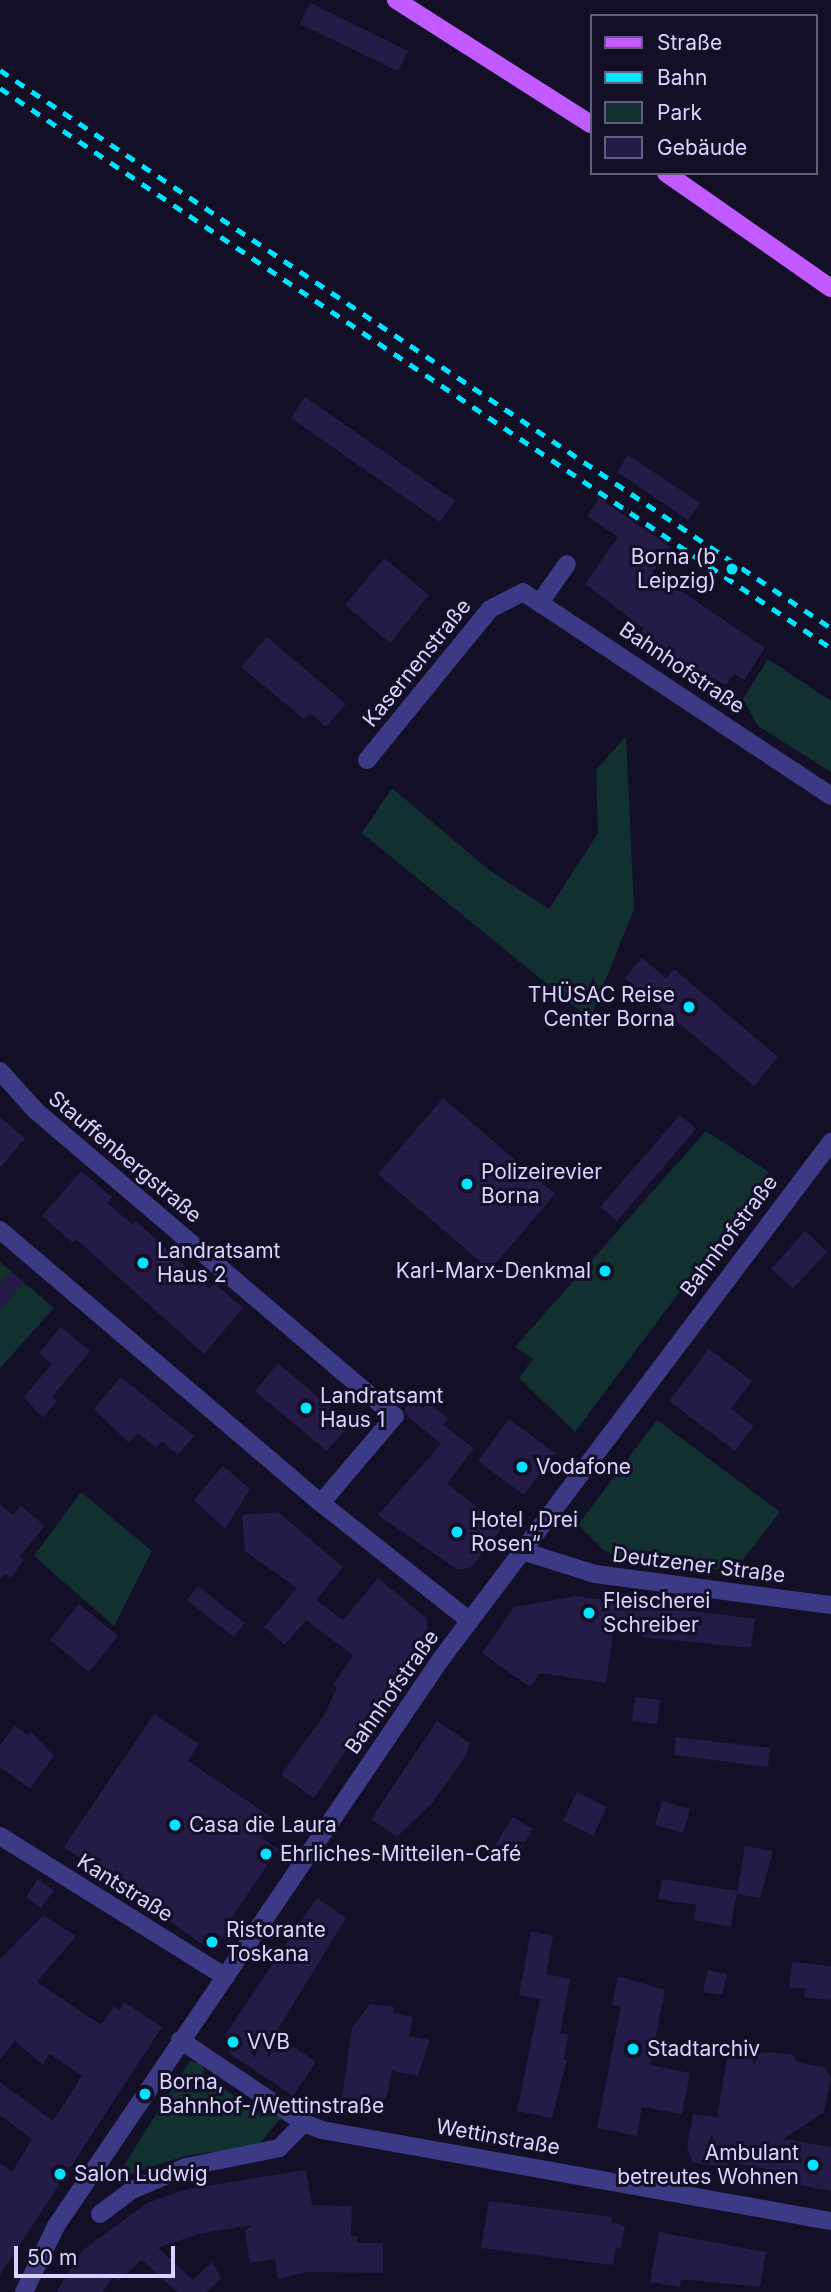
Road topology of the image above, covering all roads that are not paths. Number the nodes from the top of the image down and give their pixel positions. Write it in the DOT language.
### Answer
graph roads {
  1 [pos="396,0"];
  2 [pos="590,123"];
  3 [pos="669,175"];
  4 [pos="831,288"];
  5 [pos="567,564"];
  6 [pos="506,599"];
  7 [pos="541,601"];
  8 [pos="367,760"];
  9 [pos="831,796"];
  10 [pos="0,1071"];
  11 [pos="831,1142"];
  12 [pos="0,1230"];
  13 [pos="321,1503"];
  14 [pos="522,1551"];
  15 [pos="831,1605"];
  16 [pos="470,1620"];
  17 [pos="0,1836"];
  18 [pos="226,1977"];
  19 [pos="180,2040"];
  20 [pos="304,2123"];
  21 [pos="100,2214"];
  22 [pos="831,2221"];
  23 [pos="24,2292"];
  1 -- 2 [label="main road"];
  3 -- 4 [label="main road"];
  5 -- 7 [label="street"];
  6 -- 7 [label="street, Bahnhofstraße"];
  6 -- 8 [label="street, Kasernenstraße"];
  7 -- 9 [label="street, Bahnhofstraße"];
  10 -- 13 [label="street, Stauffenbergstraße"];
  11 -- 14 [label="street, Bahnhofstraße"];
  12 -- 13 [label="street"];
  13 -- 16 [label="street"];
  14 -- 15 [label="street, Deutzener Straße"];
  14 -- 16 [label="street, Bahnhofstraße"];
  16 -- 18 [label="street, Bahnhofstraße"];
  17 -- 18 [label="street, Kantstraße"];
  18 -- 19 [label="street, Bahnhofstraße"];
  19 -- 20 [label="street, Wettinstraße"];
  19 -- 23 [label="street, Bahnhofstraße"];
  20 -- 21 [label="street"];
  20 -- 22 [label="street, Wettinstraße"];
}
